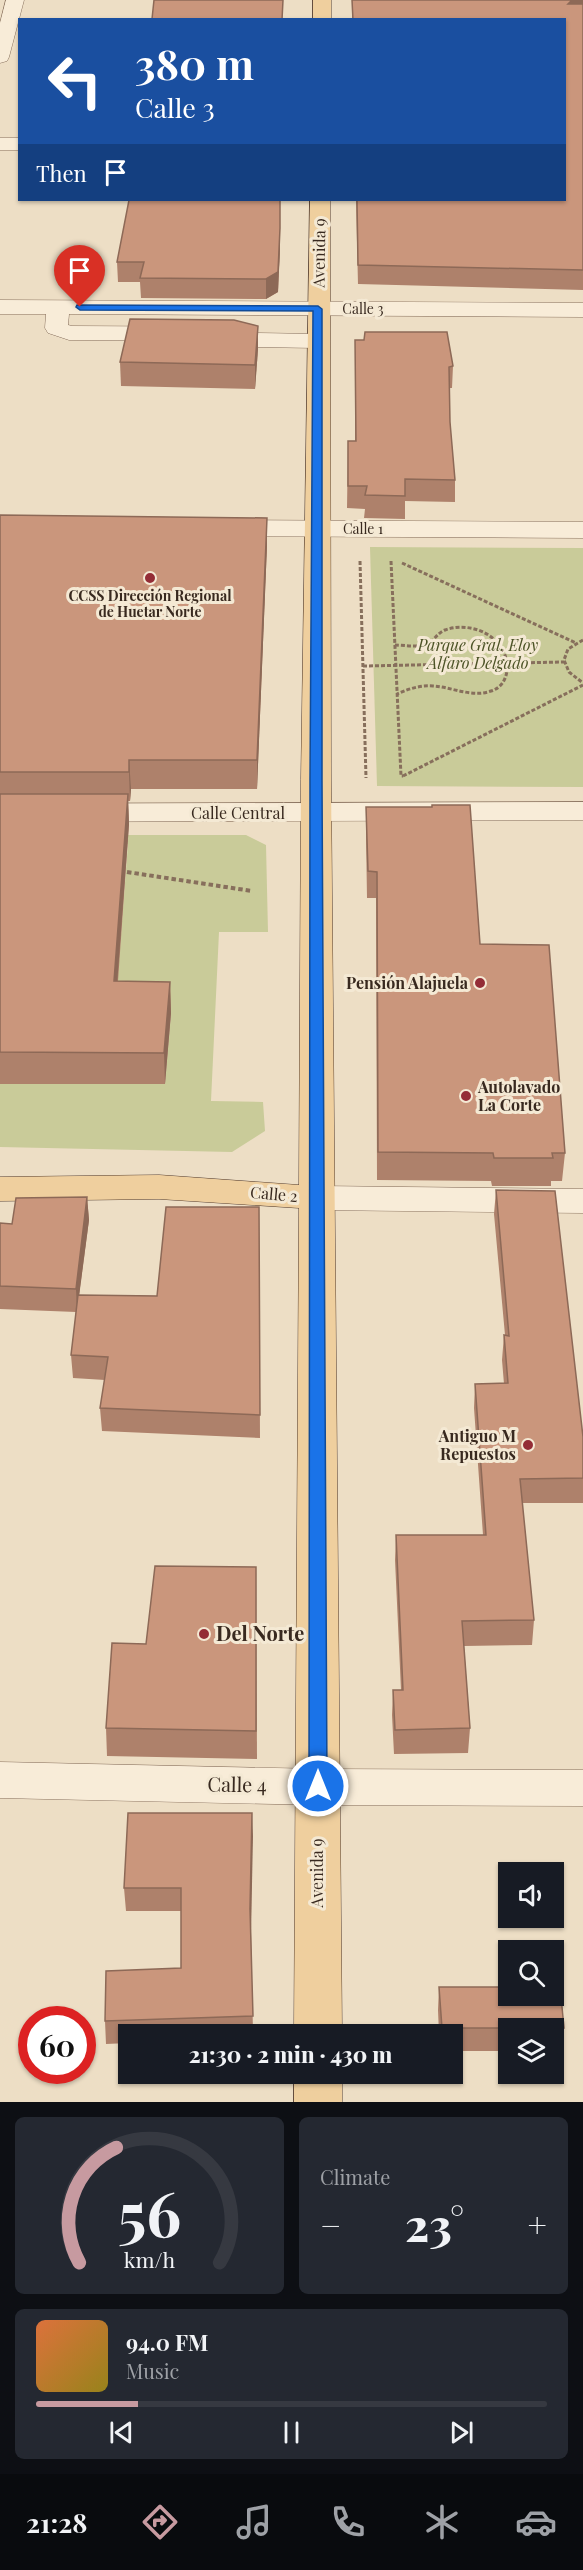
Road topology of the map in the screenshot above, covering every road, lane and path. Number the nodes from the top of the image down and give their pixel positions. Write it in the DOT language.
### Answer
graph roads {
  1 [pos="15,0"];
  2 [pos="322,0"];
  3 [pos="322,18"];
  4 [pos="0,57"];
  5 [pos="0,144"];
  6 [pos="18,144"];
  7 [pos="320,201"];
  8 [pos="0,307"];
  9 [pos="58,307"];
  10 [pos="318,309"];
  11 [pos="583,310"];
  12 [pos="318,340"];
  13 [pos="200,528"];
  14 [pos="318,529"];
  15 [pos="583,530"];
  16 [pos="360,551"];
  17 [pos="583,640"];
  18 [pos="576,643"];
  19 [pos="395,645"];
  20 [pos="564,662"];
  21 [pos="507,663"];
  22 [pos="396,665"];
  23 [pos="363,666"];
  24 [pos="583,684"];
  25 [pos="397,694"];
  26 [pos="401,776"];
  27 [pos="413,777"];
  28 [pos="366,780"];
  29 [pos="393,780"];
  30 [pos="583,811"];
  31 [pos="316,812"];
  32 [pos="0,813"];
  33 [pos="127,872"];
  34 [pos="252,891"];
  35 [pos="0,1189"];
  36 [pos="318,1198"];
  37 [pos="583,1201"];
  38 [pos="0,1780"];
  39 [pos="318,1786"];
  40 [pos="583,1788"];
  41 [pos="318,2024"];
  42 [pos="318,2084"];
  43 [pos="318,2102"];
  1 -- 4 [label="street"];
  2 -- 3 [label="main road"];
  5 -- 6 [label="street"];
  7 -- 10 [label="main road, Avenida 9"];
  8 -- 9 [label="street, Calle 3"];
  9 -- 10 [label="street, Calle 3"];
  9 -- 12 [label="street"];
  10 -- 11 [label="street, Calle 3"];
  10 -- 12 [label="main road, Avenida 9"];
  12 -- 14 [label="main road, Avenida 9"];
  13 -- 14 [label="street, Calle 1"];
  14 -- 15 [label="street, Calle 1"];
  14 -- 31 [label="main road, Avenida 9"];
  16 -- 23 [label="path"];
  17 -- 18 [label="path"];
  18 -- 19 [label="path"];
  18 -- 20 [label="path"];
  19 -- 21 [label="path"];
  19 -- 22 [label="path"];
  20 -- 21 [label="path"];
  20 -- 24 [label="path"];
  21 -- 22 [label="path"];
  21 -- 25 [label="path"];
  22 -- 23 [label="path"];
  22 -- 25 [label="path"];
  23 -- 28 [label="path"];
  24 -- 26 [label="path"];
  25 -- 26 [label="path"];
  26 -- 27 [label="path"];
  26 -- 29 [label="path"];
  30 -- 31 [label="street, Calle Central"];
  31 -- 32 [label="street, Calle Central"];
  31 -- 36 [label="main road, Avenida 9"];
  33 -- 34 [label="path"];
  35 -- 36 [label="main road, Calle 2"];
  36 -- 37 [label="street, Calle 2"];
  36 -- 39 [label="main road, Avenida 9"];
  38 -- 39 [label="street, Calle 4"];
  39 -- 40 [label="street, Calle 4"];
  39 -- 41 [label="main road, Avenida 9"];
  42 -- 43 [label="main road"];
}
